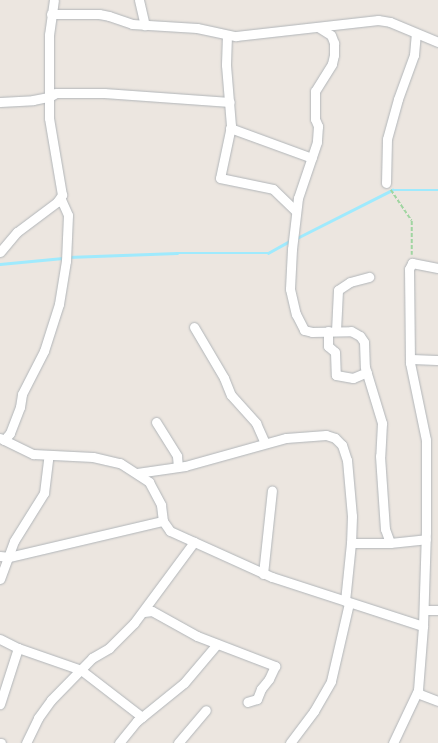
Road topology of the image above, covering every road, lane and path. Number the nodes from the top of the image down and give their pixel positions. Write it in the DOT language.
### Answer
graph roads {
  1 [pos="54,0"];
  2 [pos="139,0"];
  3 [pos="51,14"];
  4 [pos="145,25"];
  5 [pos="318,27"];
  6 [pos="416,34"];
  7 [pos="228,35"];
  8 [pos="438,42"];
  9 [pos="48,97"];
  10 [pos="0,102"];
  11 [pos="230,102"];
  12 [pos="230,128"];
  13 [pos="312,158"];
  14 [pos="388,186"];
  15 [pos="61,199"];
  16 [pos="296,211"];
  17 [pos="0,252"];
  18 [pos="412,263"];
  19 [pos="438,268"];
  20 [pos="369,277"];
  21 [pos="194,327"];
  22 [pos="332,331"];
  23 [pos="410,359"];
  24 [pos="438,360"];
  25 [pos="367,372"];
  26 [pos="156,422"];
  27 [pos="2,439"];
  28 [pos="265,443"];
  29 [pos="49,455"];
  30 [pos="178,467"];
  31 [pos="137,473"];
  32 [pos="272,490"];
  33 [pos="163,521"];
  34 [pos="426,539"];
  35 [pos="194,542"];
  36 [pos="390,542"];
  37 [pos="351,543"];
  38 [pos="4,556"];
  39 [pos="263,574"];
  40 [pos="0,579"];
  41 [pos="347,602"];
  42 [pos="424,610"];
  43 [pos="438,610"];
  44 [pos="144,612"];
  45 [pos="423,626"];
  46 [pos="0,639"];
  47 [pos="217,644"];
  48 [pos="18,648"];
  49 [pos="81,670"];
  50 [pos="418,693"];
  51 [pos="438,701"];
  52 [pos="247,702"];
  53 [pos="0,704"];
  54 [pos="206,710"];
  55 [pos="142,717"];
  56 [pos="26,743"];
  57 [pos="119,743"];
  58 [pos="178,743"];
  59 [pos="290,743"];
  60 [pos="393,743"];
  1 -- 3 [label="street"];
  2 -- 4 [label="street"];
  3 -- 4 [label="street"];
  3 -- 9 [label="street"];
  4 -- 7 [label="street"];
  5 -- 6 [label="street"];
  5 -- 7 [label="street"];
  5 -- 13 [label="street"];
  6 -- 8 [label="street"];
  6 -- 14 [label="street"];
  7 -- 11 [label="street"];
  9 -- 10 [label="street"];
  9 -- 11 [label="street"];
  9 -- 15 [label="street"];
  11 -- 12 [label="street"];
  12 -- 13 [label="street"];
  12 -- 16 [label="street"];
  13 -- 16 [label="street"];
  14 -- 18 [label="path"];
  15 -- 17 [label="street"];
  15 -- 27 [label="street"];
  16 -- 22 [label="street"];
  18 -- 19 [label="street"];
  18 -- 23 [label="street"];
  20 -- 22 [label="street"];
  21 -- 28 [label="street"];
  22 -- 25 [label="street"];
  22 -- 25 [label="street"];
  23 -- 24 [label="street"];
  23 -- 34 [label="street"];
  25 -- 36 [label="street"];
  26 -- 30 [label="street"];
  27 -- 29 [label="street"];
  28 -- 30 [label="street"];
  28 -- 37 [label="street"];
  29 -- 31 [label="street"];
  29 -- 38 [label="street"];
  30 -- 31 [label="street"];
  31 -- 33 [label="street"];
  32 -- 39 [label="street"];
  33 -- 35 [label="street"];
  33 -- 38 [label="street"];
  34 -- 36 [label="street"];
  34 -- 42 [label="street"];
  35 -- 39 [label="street"];
  35 -- 44 [label="street"];
  36 -- 37 [label="street"];
  37 -- 41 [label="street"];
  38 -- 40 [label="street"];
  39 -- 41 [label="street"];
  41 -- 45 [label="street"];
  41 -- 59 [label="street"];
  42 -- 43 [label="street"];
  42 -- 45 [label="street"];
  44 -- 47 [label="street"];
  44 -- 49 [label="street"];
  45 -- 50 [label="street"];
  46 -- 48 [label="street"];
  47 -- 52 [label="street"];
  47 -- 55 [label="street"];
  48 -- 49 [label="street"];
  48 -- 53 [label="street"];
  49 -- 55 [label="street"];
  49 -- 56 [label="street"];
  50 -- 51 [label="street"];
  50 -- 60 [label="street"];
  54 -- 58 [label="street"];
  55 -- 57 [label="street"];
}
